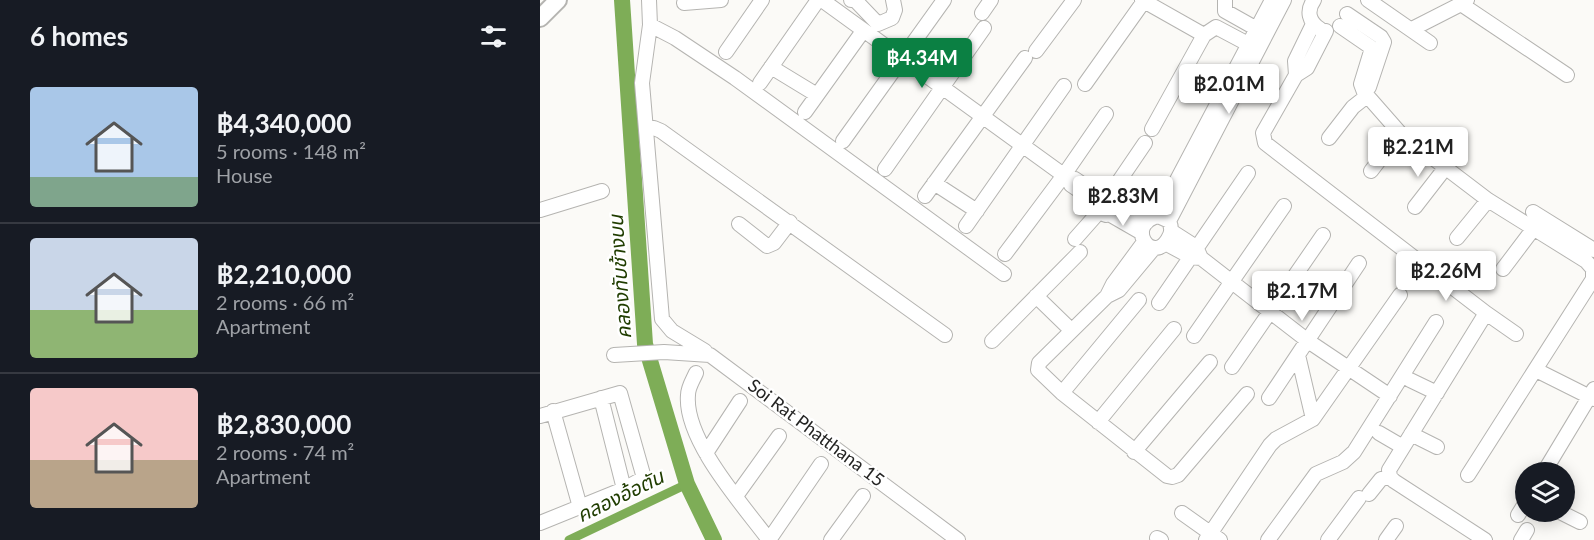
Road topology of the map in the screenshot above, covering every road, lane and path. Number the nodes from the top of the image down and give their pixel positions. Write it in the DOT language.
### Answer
graph roads {
  1 [pos="558,0"];
  2 [pos="650,0"];
  3 [pos="721,0"];
  4 [pos="762,0"];
  5 [pos="820,0"];
  6 [pos="851,0"];
  7 [pos="893,0"];
  8 [pos="944,0"];
  9 [pos="991,0"];
  10 [pos="1074,0"];
  11 [pos="1143,0"];
  12 [pos="1272,0"];
  13 [pos="1284,0"];
  14 [pos="1314,0"];
  15 [pos="1343,0"];
  16 [pos="1368,0"];
  17 [pos="1464,2"];
  18 [pos="684,3"];
  19 [pos="1225,6"];
  20 [pos="862,9"];
  21 [pos="982,13"];
  22 [pos="540,18"];
  23 [pos="1344,20"];
  24 [pos="850,22"];
  25 [pos="1313,24"];
  26 [pos="650,25"];
  27 [pos="1216,27"];
  28 [pos="984,28"];
  29 [pos="1412,28"];
  30 [pos="863,31"];
  31 [pos="1326,31"];
  32 [pos="1204,35"];
  33 [pos="1254,39"];
  34 [pos="1431,43"];
  35 [pos="726,52"];
  36 [pos="902,59"];
  37 [pos="771,67"];
  38 [pos="1296,75"];
  39 [pos="1567,75"];
  40 [pos="760,83"];
  41 [pos="1085,84"];
  42 [pos="1064,86"];
  43 [pos="942,88"];
  44 [pos="1365,94"];
  45 [pos="817,95"];
  46 [pos="805,112"];
  47 [pos="1106,114"];
  48 [pos="982,117"];
  49 [pos="646,129"];
  50 [pos="1152,129"];
  51 [pos="1400,133"];
  52 [pos="1329,138"];
  53 [pos="843,141"];
  54 [pos="1145,143"];
  55 [pos="1022,145"];
  56 [pos="1446,167"];
  57 [pos="885,170"];
  58 [pos="1371,171"];
  59 [pos="1248,174"];
  60 [pos="1066,177"];
  61 [pos="934,183"];
  62 [pos="602,191"];
  63 [pos="925,196"];
  64 [pos="1488,200"];
  65 [pos="1104,203"];
  66 [pos="1284,206"];
  67 [pos="1415,207"];
  68 [pos="540,210"];
  69 [pos="977,211"];
  70 [pos="1533,212"];
  71 [pos="790,222"];
  72 [pos="739,224"];
  73 [pos="966,226"];
  74 [pos="1534,228"];
  75 [pos="1156,232"];
  76 [pos="1323,234"];
  77 [pos="1457,238"];
  78 [pos="1594,250"];
  79 [pos="1005,254"];
  80 [pos="1196,254"];
  81 [pos="1359,263"];
  82 [pos="1503,269"];
  83 [pos="1004,274"];
  84 [pos="1232,282"];
  85 [pos="1400,295"];
  86 [pos="1036,297"];
  87 [pos="1138,300"];
  88 [pos="1159,303"];
  89 [pos="1270,310"];
  90 [pos="1486,313"];
  91 [pos="1436,322"];
  92 [pos="1174,329"];
  93 [pos="1071,330"];
  94 [pos="1516,334"];
  95 [pos="945,335"];
  96 [pos="1194,336"];
  97 [pos="992,341"];
  98 [pos="1308,341"];
  99 [pos="710,354"];
  100 [pos="614,355"];
  101 [pos="1298,355"];
  102 [pos="1210,362"];
  103 [pos="1232,367"];
  104 [pos="1350,369"];
  105 [pos="1536,370"];
  106 [pos="696,373"];
  107 [pos="1410,380"];
  108 [pos="1062,393"];
  109 [pos="1437,393"];
  110 [pos="1247,394"];
  111 [pos="1593,395"];
  112 [pos="1390,396"];
  113 [pos="601,398"];
  114 [pos="1269,398"];
  115 [pos="740,401"];
  116 [pos="547,414"];
  117 [pos="1313,419"];
  118 [pos="1098,422"];
  119 [pos="1379,433"];
  120 [pos="1411,434"];
  121 [pos="779,436"];
  122 [pos="1403,447"];
  123 [pos="1437,447"];
  124 [pos="1134,452"];
  125 [pos="706,453"];
  126 [pos="1550,462"];
  127 [pos="821,464"];
  128 [pos="1468,475"];
  129 [pos="1390,477"];
  130 [pos="624,489"];
  131 [pos="736,496"];
  132 [pos="863,496"];
  133 [pos="580,507"];
  134 [pos="1182,513"];
  135 [pos="1575,520"];
  136 [pos="1580,522"];
  137 [pos="540,523"];
  138 [pos="1396,526"];
  139 [pos="1212,538"];
  140 [pos="769,540"];
  141 [pos="831,540"];
  142 [pos="958,540"];
  143 [pos="1268,540"];
  144 [pos="1328,540"];
  145 [pos="1386,540"];
  146 [pos="1485,540"];
  1 -- 22 [label="main road"];
  2 -- 26 [label="street, Soi Rat Phatthana 15"];
  3 -- 18 [label="street"];
  4 -- 35 [label="street"];
  5 -- 24 [label="street"];
  5 -- 37 [label="street"];
  6 -- 20 [label="street"];
  7 -- 20 [label="street"];
  8 -- 36 [label="street"];
  9 -- 21 [label="street"];
  10 -- 48 [label="street"];
  11 -- 32 [label="street"];
  11 -- 41 [label="street"];
  12 -- 33 [label="street"];
  13 -- 33 [label="street"];
  14 -- 25 [label="street"];
  15 -- 23 [label="street"];
  16 -- 29 [label="street"];
  17 -- 29 [label="street"];
  17 -- 39 [label="street"];
  19 -- 27 [label="street"];
  19 -- 33 [label="street"];
  20 -- 24 [label="street"];
  23 -- 31 [label="street"];
  23 -- 44 [label="street"];
  24 -- 30 [label="street"];
  25 -- 31 [label="street"];
  25 -- 38 [label="street"];
  26 -- 49 [label="street, Soi Rat Phatthana 15"];
  26 -- 83 [label="street"];
  27 -- 32 [label="street"];
  27 -- 33 [label="street"];
  28 -- 43 [label="street"];
  29 -- 34 [label="street"];
  30 -- 36 [label="street"];
  30 -- 45 [label="street"];
  31 -- 38 [label="street"];
  32 -- 50 [label="street"];
  33 -- 75 [label="street"];
  36 -- 43 [label="street"];
  36 -- 53 [label="street"];
  37 -- 40 [label="street"];
  37 -- 45 [label="street"];
  38 -- 90 [label="street"];
  42 -- 55 [label="street"];
  43 -- 48 [label="street"];
  43 -- 57 [label="street"];
  44 -- 51 [label="street"];
  44 -- 52 [label="street"];
  45 -- 46 [label="street"];
  47 -- 60 [label="street"];
  48 -- 55 [label="street"];
  48 -- 61 [label="street"];
  49 -- 71 [label="street"];
  49 -- 99 [label="street, Soi Rat Phatthana 15"];
  51 -- 56 [label="street"];
  51 -- 58 [label="street"];
  54 -- 65 [label="street"];
  55 -- 60 [label="street"];
  55 -- 69 [label="street"];
  56 -- 64 [label="street"];
  56 -- 67 [label="street"];
  59 -- 80 [label="street"];
  60 -- 65 [label="street"];
  60 -- 79 [label="street"];
  61 -- 63 [label="street"];
  61 -- 69 [label="street"];
  62 -- 68 [label="street"];
  64 -- 74 [label="street"];
  64 -- 77 [label="street"];
  65 -- 75 [label="street"];
  65 -- 86 [label="street"];
  66 -- 84 [label="street"];
  69 -- 73 [label="street"];
  70 -- 78 [label="street"];
  71 -- 72 [label="street"];
  71 -- 95 [label="street"];
  74 -- 82 [label="street"];
  74 -- 105 [label="street"];
  75 -- 80 [label="street"];
  75 -- 93 [label="street"];
  76 -- 89 [label="street"];
  80 -- 84 [label="street"];
  80 -- 88 [label="street"];
  81 -- 98 [label="street"];
  84 -- 89 [label="street"];
  84 -- 96 [label="street"];
  85 -- 104 [label="street"];
  86 -- 93 [label="street"];
  86 -- 97 [label="street"];
  87 -- 108 [label="street"];
  89 -- 98 [label="street"];
  89 -- 103 [label="street"];
  90 -- 94 [label="street"];
  90 -- 109 [label="street"];
  91 -- 112 [label="street"];
  92 -- 118 [label="street"];
  93 -- 108 [label="street"];
  98 -- 101 [label="street"];
  98 -- 104 [label="street"];
  99 -- 100 [label="street"];
  99 -- 142 [label="street, Soi Rat Phatthana 15"];
  101 -- 114 [label="street"];
  101 -- 117 [label="street"];
  102 -- 124 [label="street"];
  104 -- 112 [label="street"];
  104 -- 117 [label="street"];
  105 -- 111 [label="street"];
  105 -- 128 [label="street"];
  106 -- 125 [label="street"];
  107 -- 109 [label="street"];
  108 -- 118 [label="street"];
  109 -- 120 [label="street"];
  110 -- 124 [label="street"];
  111 -- 126 [label="street"];
  112 -- 143 [label="street"];
  113 -- 116 [label="street"];
  113 -- 130 [label="street"];
  113 -- 130 [label="street"];
  115 -- 125 [label="street"];
  116 -- 133 [label="street"];
  117 -- 139 [label="street"];
  118 -- 124 [label="street"];
  119 -- 122 [label="street"];
  120 -- 122 [label="street"];
  120 -- 123 [label="street"];
  121 -- 131 [label="street"];
  122 -- 129 [label="street"];
  125 -- 131 [label="street"];
  127 -- 140 [label="street"];
  129 -- 144 [label="street"];
  129 -- 146 [label="street"];
  130 -- 133 [label="street"];
  131 -- 140 [label="street"];
  132 -- 141 [label="street"];
  133 -- 137 [label="street"];
  134 -- 139 [label="street"];
  135 -- 136 [label="street"];
  138 -- 145 [label="street"];
}
